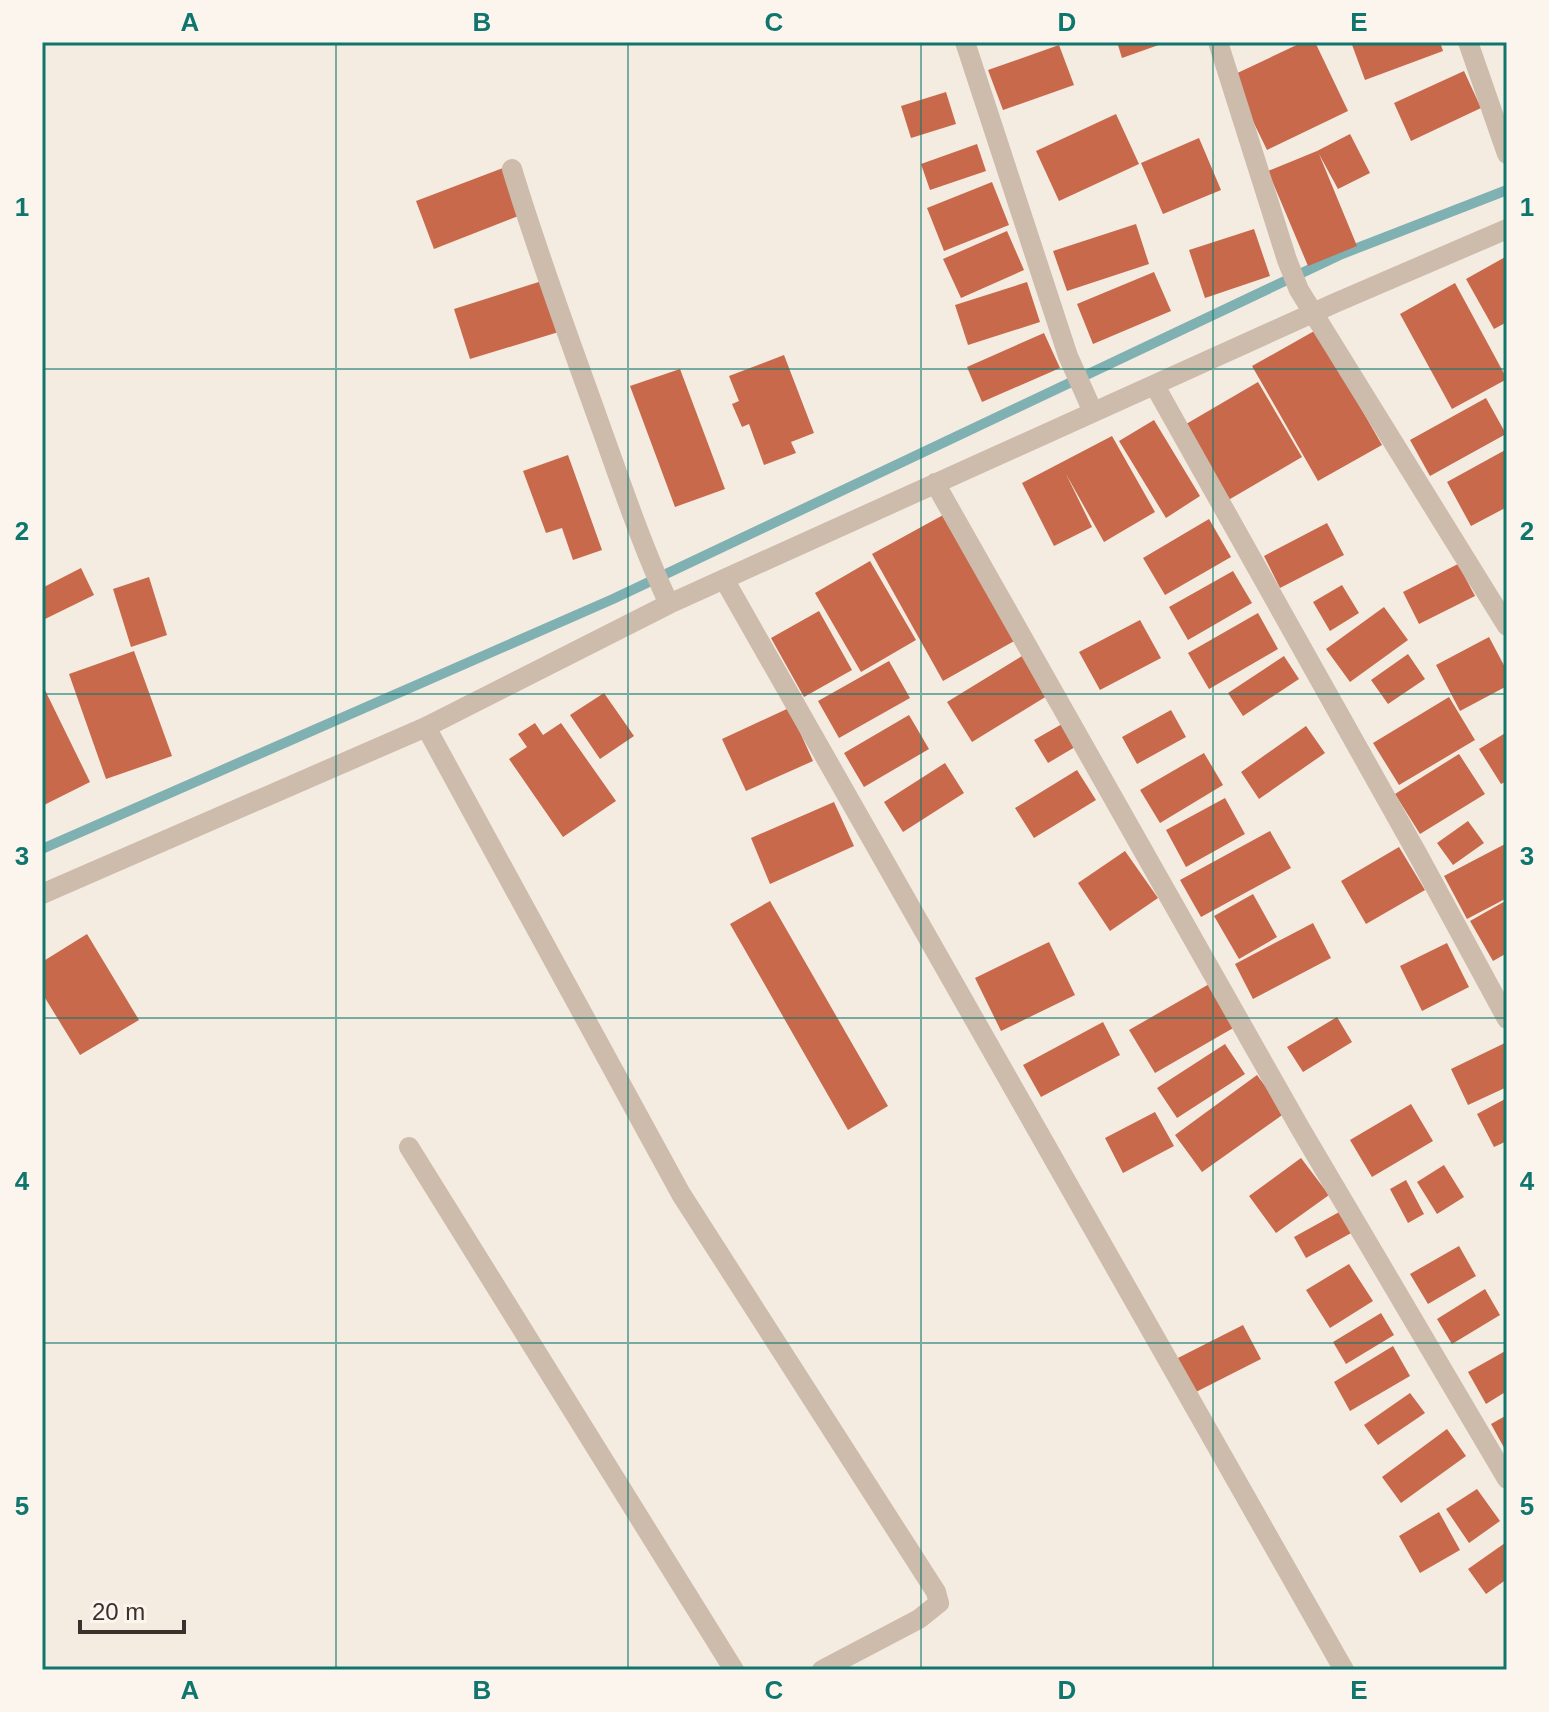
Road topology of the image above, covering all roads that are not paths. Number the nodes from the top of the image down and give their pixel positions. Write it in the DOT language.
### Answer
graph roads {
  1 [pos="965,42"];
  2 [pos="1218,42"];
  3 [pos="1468,42"];
  4 [pos="1507,154"];
  5 [pos="512,169"];
  6 [pos="1507,229"];
  7 [pos="1312,313"];
  8 [pos="1155,386"];
  9 [pos="1089,402"];
  10 [pos="935,483"];
  11 [pos="724,579"];
  12 [pos="662,587"];
  13 [pos="1507,626"];
  14 [pos="426,727"];
  15 [pos="42,894"];
  16 [pos="1507,1019"];
  17 [pos="409,1147"];
  18 [pos="1507,1479"];
  19 [pos="734,1670"];
  20 [pos="822,1670"];
  21 [pos="1344,1670"];
  1 -- 9 [label="street"];
  2 -- 7 [label="street"];
  3 -- 4 [label="street"];
  5 -- 12 [label="street"];
  6 -- 7 [label="street"];
  7 -- 8 [label="street"];
  7 -- 13 [label="street"];
  8 -- 9 [label="street"];
  8 -- 16 [label="street"];
  9 -- 10 [label="street"];
  10 -- 11 [label="street"];
  10 -- 18 [label="street"];
  11 -- 12 [label="street"];
  11 -- 21 [label="street"];
  12 -- 14 [label="street"];
  14 -- 15 [label="street"];
  14 -- 20 [label="street"];
  17 -- 19 [label="street"];
}
